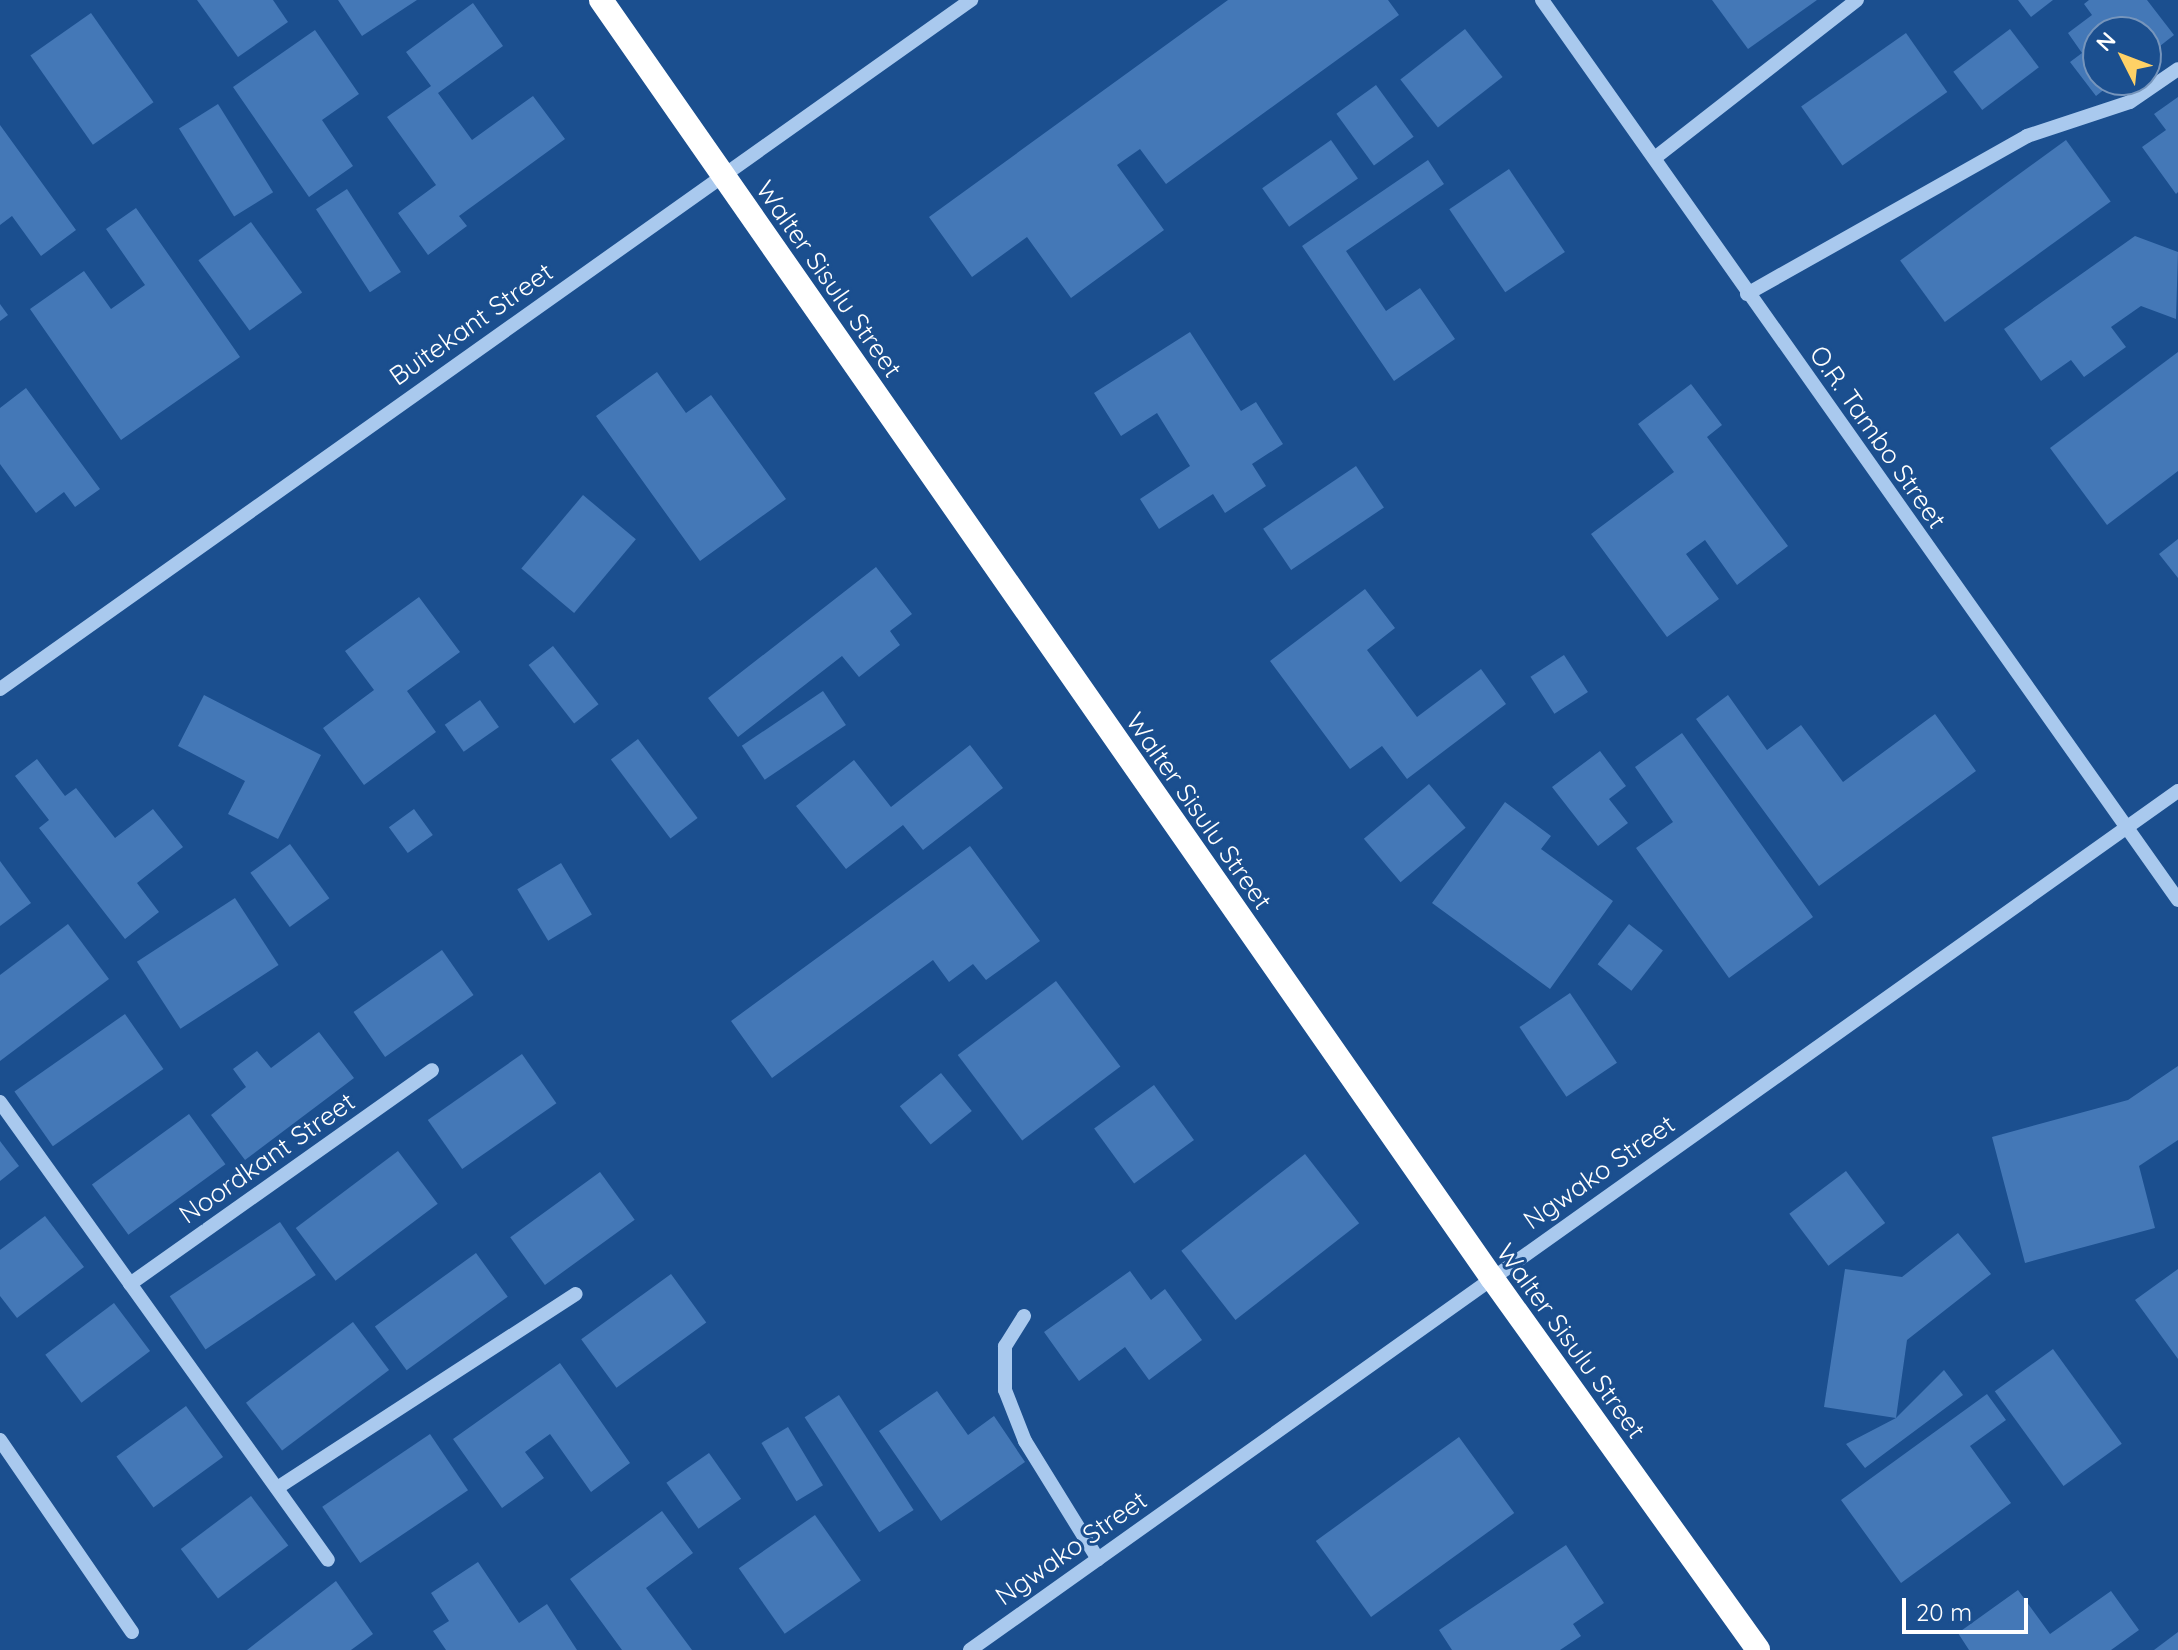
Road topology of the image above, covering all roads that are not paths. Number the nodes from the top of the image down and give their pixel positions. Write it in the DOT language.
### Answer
graph roads {
  1 [pos="601,0"];
  2 [pos="971,0"];
  3 [pos="1542,0"];
  4 [pos="1857,0"];
  5 [pos="2178,69"];
  6 [pos="1656,157"];
  7 [pos="722,175"];
  8 [pos="1747,294"];
  9 [pos="0,689"];
  10 [pos="2178,791"];
  11 [pos="2126,827"];
  12 [pos="2178,900"];
  13 [pos="432,1070"];
  14 [pos="0,1102"];
  15 [pos="1492,1278"];
  16 [pos="130,1284"];
  17 [pos="576,1294"];
  18 [pos="1024,1316"];
  19 [pos="0,1440"];
  20 [pos="277,1488"];
  21 [pos="1098,1559"];
  22 [pos="328,1560"];
  23 [pos="132,1632"];
  24 [pos="970,1650"];
  25 [pos="1758,1650"];
  1 -- 7 [label="highway, Walter Sisulu Street"];
  2 -- 7 [label="street, Buitekant Street"];
  3 -- 6 [label="street, O.R. Tambo Street"];
  4 -- 6 [label="street"];
  5 -- 8 [label="street"];
  6 -- 8 [label="street, O.R. Tambo Street"];
  7 -- 9 [label="street, Buitekant Street"];
  7 -- 15 [label="highway, Walter Sisulu Street"];
  8 -- 11 [label="street, O.R. Tambo Street"];
  10 -- 11 [label="street, Ngwako Street"];
  11 -- 12 [label="street, O.R. Tambo Street"];
  11 -- 15 [label="street, Ngwako Street"];
  13 -- 16 [label="street, Noordkant Street"];
  14 -- 16 [label="street"];
  15 -- 21 [label="street, Ngwako Street"];
  15 -- 25 [label="highway, Walter Sisulu Street"];
  16 -- 20 [label="street"];
  17 -- 20 [label="street"];
  18 -- 21 [label="street"];
  19 -- 23 [label="street"];
  20 -- 22 [label="street"];
  21 -- 24 [label="street, Ngwako Street"];
}
